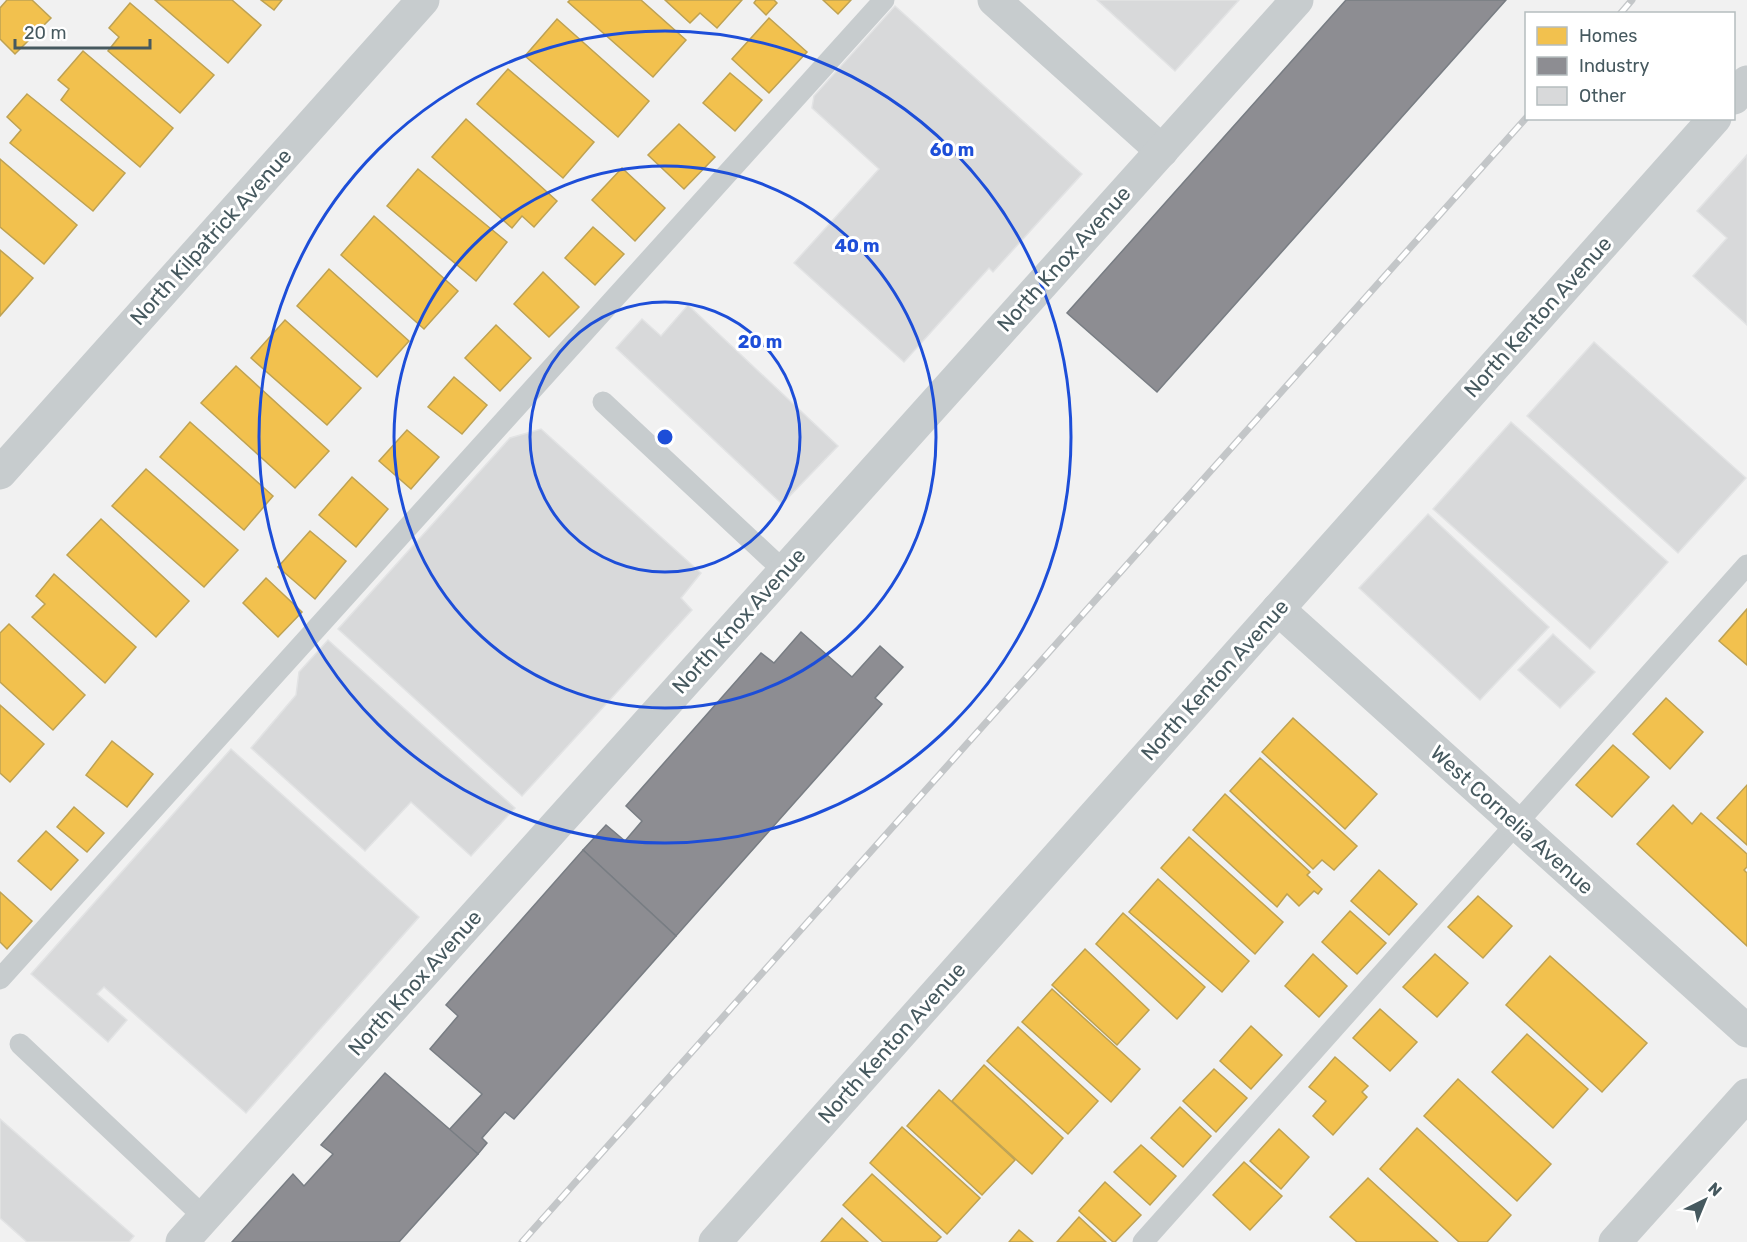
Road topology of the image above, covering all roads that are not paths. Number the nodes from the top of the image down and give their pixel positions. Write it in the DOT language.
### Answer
graph roads {
  1 [pos="423,0"];
  2 [pos="884,0"];
  3 [pos="994,0"];
  4 [pos="1297,0"];
  5 [pos="1747,82"];
  6 [pos="1735,97"];
  7 [pos="1713,120"];
  8 [pos="1162,151"];
  9 [pos="603,402"];
  10 [pos="0,474"];
  11 [pos="1747,565"];
  12 [pos="784,571"];
  13 [pos="1278,609"];
  14 [pos="1516,824"];
  15 [pos="0,979"];
  16 [pos="1747,1031"];
  17 [pos="20,1044"];
  18 [pos="1747,1095"];
  19 [pos="204,1217"];
  20 [pos="182,1242"];
  21 [pos="715,1242"];
  22 [pos="1143,1242"];
  23 [pos="1615,1242"];
  1 -- 10 [label="street, North Kilpatrick Avenue"];
  2 -- 15 [label="lane"];
  3 -- 8 [label="street"];
  4 -- 8 [label="street, North Knox Avenue"];
  5 -- 6 [label="street"];
  7 -- 13 [label="street, North Kenton Avenue"];
  8 -- 12 [label="street, North Knox Avenue"];
  9 -- 12 [label="lane"];
  11 -- 14 [label="lane"];
  12 -- 19 [label="street, North Knox Avenue"];
  13 -- 14 [label="street, West Cornelia Avenue"];
  13 -- 21 [label="street, North Kenton Avenue"];
  14 -- 16 [label="street, West Cornelia Avenue"];
  14 -- 22 [label="lane"];
  17 -- 19 [label="lane"];
  18 -- 23 [label="street"];
  19 -- 20 [label="street, North Knox Avenue"];
}
